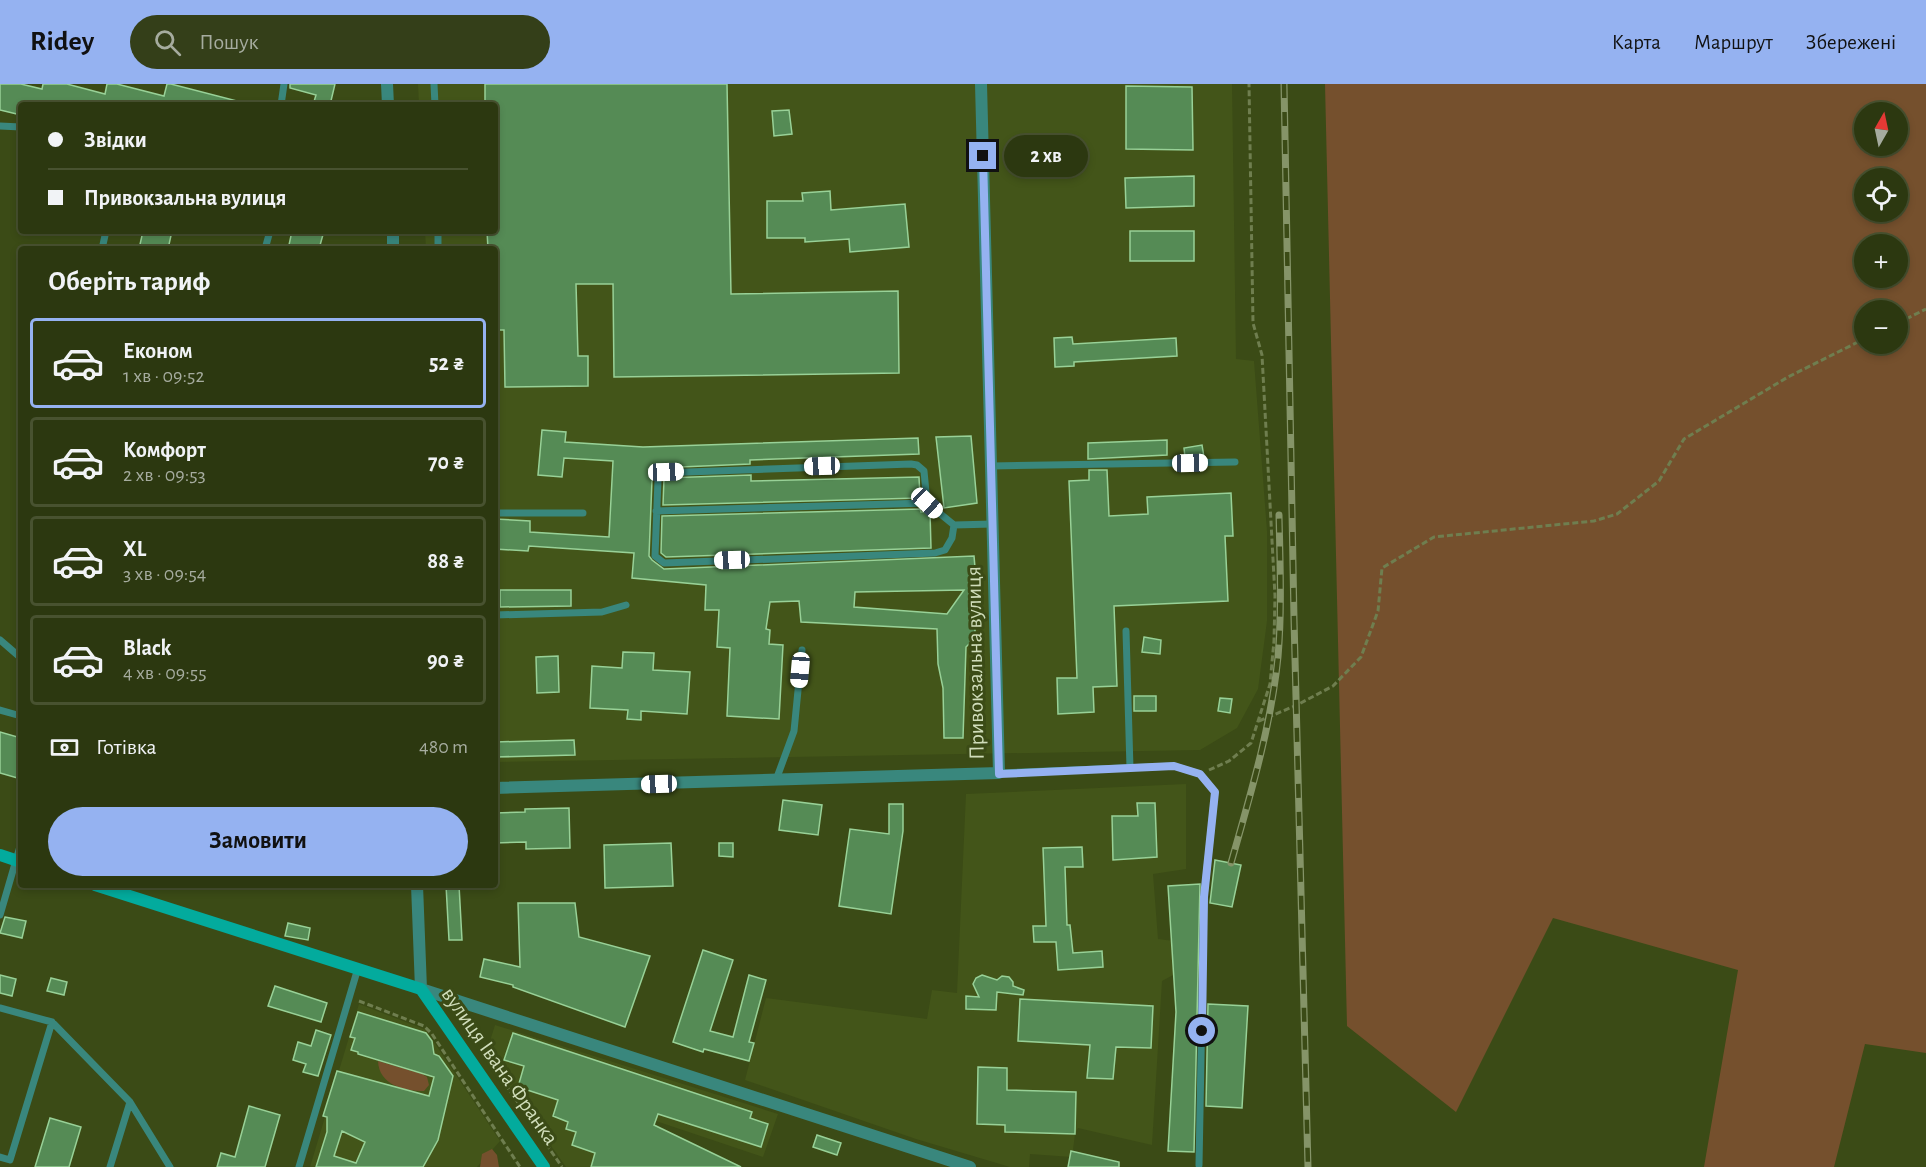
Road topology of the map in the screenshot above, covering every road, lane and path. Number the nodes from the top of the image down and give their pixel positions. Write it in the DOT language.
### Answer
graph roads {
  1 [pos="284,84"];
  2 [pos="387,84"];
  3 [pos="434,84"];
  4 [pos="981,84"];
  5 [pos="1249,84"];
  6 [pos="281,102"];
  7 [pos="388,102"];
  8 [pos="435,102"];
  9 [pos="0,126"];
  10 [pos="18,127"];
  11 [pos="1926,309"];
  12 [pos="1908,318"];
  13 [pos="1854,344"];
  14 [pos="1234,462"];
  15 [pos="991,466"];
  16 [pos="927,503"];
  17 [pos="656,511"];
  18 [pos="498,513"];
  19 [pos="583,513"];
  20 [pos="993,524"];
  21 [pos="954,525"];
  22 [pos="626,605"];
  23 [pos="498,615"];
  24 [pos="1126,631"];
  25 [pos="0,640"];
  26 [pos="802,650"];
  27 [pos="18,655"];
  28 [pos="0,710"];
  29 [pos="18,715"];
  30 [pos="1259,721"];
  31 [pos="1130,768"];
  32 [pos="999,774"];
  33 [pos="1200,774"];
  34 [pos="776,780"];
  35 [pos="498,788"];
  36 [pos="0,855"];
  37 [pos="18,861"];
  38 [pos="104,888"];
  39 [pos="417,888"];
  40 [pos="3,895"];
  41 [pos="0,915"];
  42 [pos="358,968"];
  43 [pos="421,989"];
  44 [pos="350,997"];
  45 [pos="0,1008"];
  46 [pos="52,1022"];
  47 [pos="480,1047"];
  48 [pos="130,1102"];
  49 [pos="0,1157"];
  50 [pos="9,1164"];
  51 [pos="1199,1165"];
  52 [pos="110,1167"];
  53 [pos="170,1167"];
  54 [pos="299,1167"];
  55 [pos="520,1167"];
  56 [pos="544,1167"];
  57 [pos="562,1167"];
  58 [pos="970,1167"];
  1 -- 6 [label="lane"];
  2 -- 7 [label="street"];
  3 -- 8 [label="lane"];
  4 -- 15 [label="street, Привокзальна вулиця"];
  5 -- 30 [label="path"];
  9 -- 10 [label="lane"];
  11 -- 12 [label="path"];
  13 -- 30 [label="path"];
  14 -- 15 [label="lane"];
  15 -- 20 [label="street, Привокзальна вулиця"];
  16 -- 17 [label="lane"];
  16 -- 17 [label="lane"];
  16 -- 21 [label="lane"];
  17 -- 21 [label="lane"];
  18 -- 19 [label="lane"];
  20 -- 21 [label="lane"];
  20 -- 32 [label="street, Привокзальна вулиця"];
  22 -- 23 [label="lane"];
  24 -- 31 [label="lane"];
  25 -- 27 [label="lane"];
  26 -- 34 [label="lane"];
  28 -- 29 [label="lane"];
  30 -- 33 [label="path"];
  31 -- 32 [label="lane"];
  31 -- 33 [label="lane"];
  32 -- 34 [label="street, Привокзальна вулиця"];
  33 -- 51 [label="lane"];
  34 -- 35 [label="street, Привокзальна вулиця"];
  36 -- 37 [label="street"];
  37 -- 40 [label="lane"];
  38 -- 42 [label="street"];
  39 -- 43 [label="street"];
  40 -- 41 [label="lane"];
  42 -- 43 [label="street"];
  42 -- 44 [label="lane"];
  43 -- 56 [label="street, вулиця Івана Франка"];
  43 -- 58 [label="street"];
  44 -- 54 [label="lane"];
  44 -- 55 [label="path"];
  45 -- 46 [label="lane"];
  46 -- 48 [label="lane"];
  46 -- 50 [label="lane"];
  47 -- 57 [label="path"];
  48 -- 52 [label="lane"];
  48 -- 53 [label="lane"];
  49 -- 50 [label="lane"];
}
